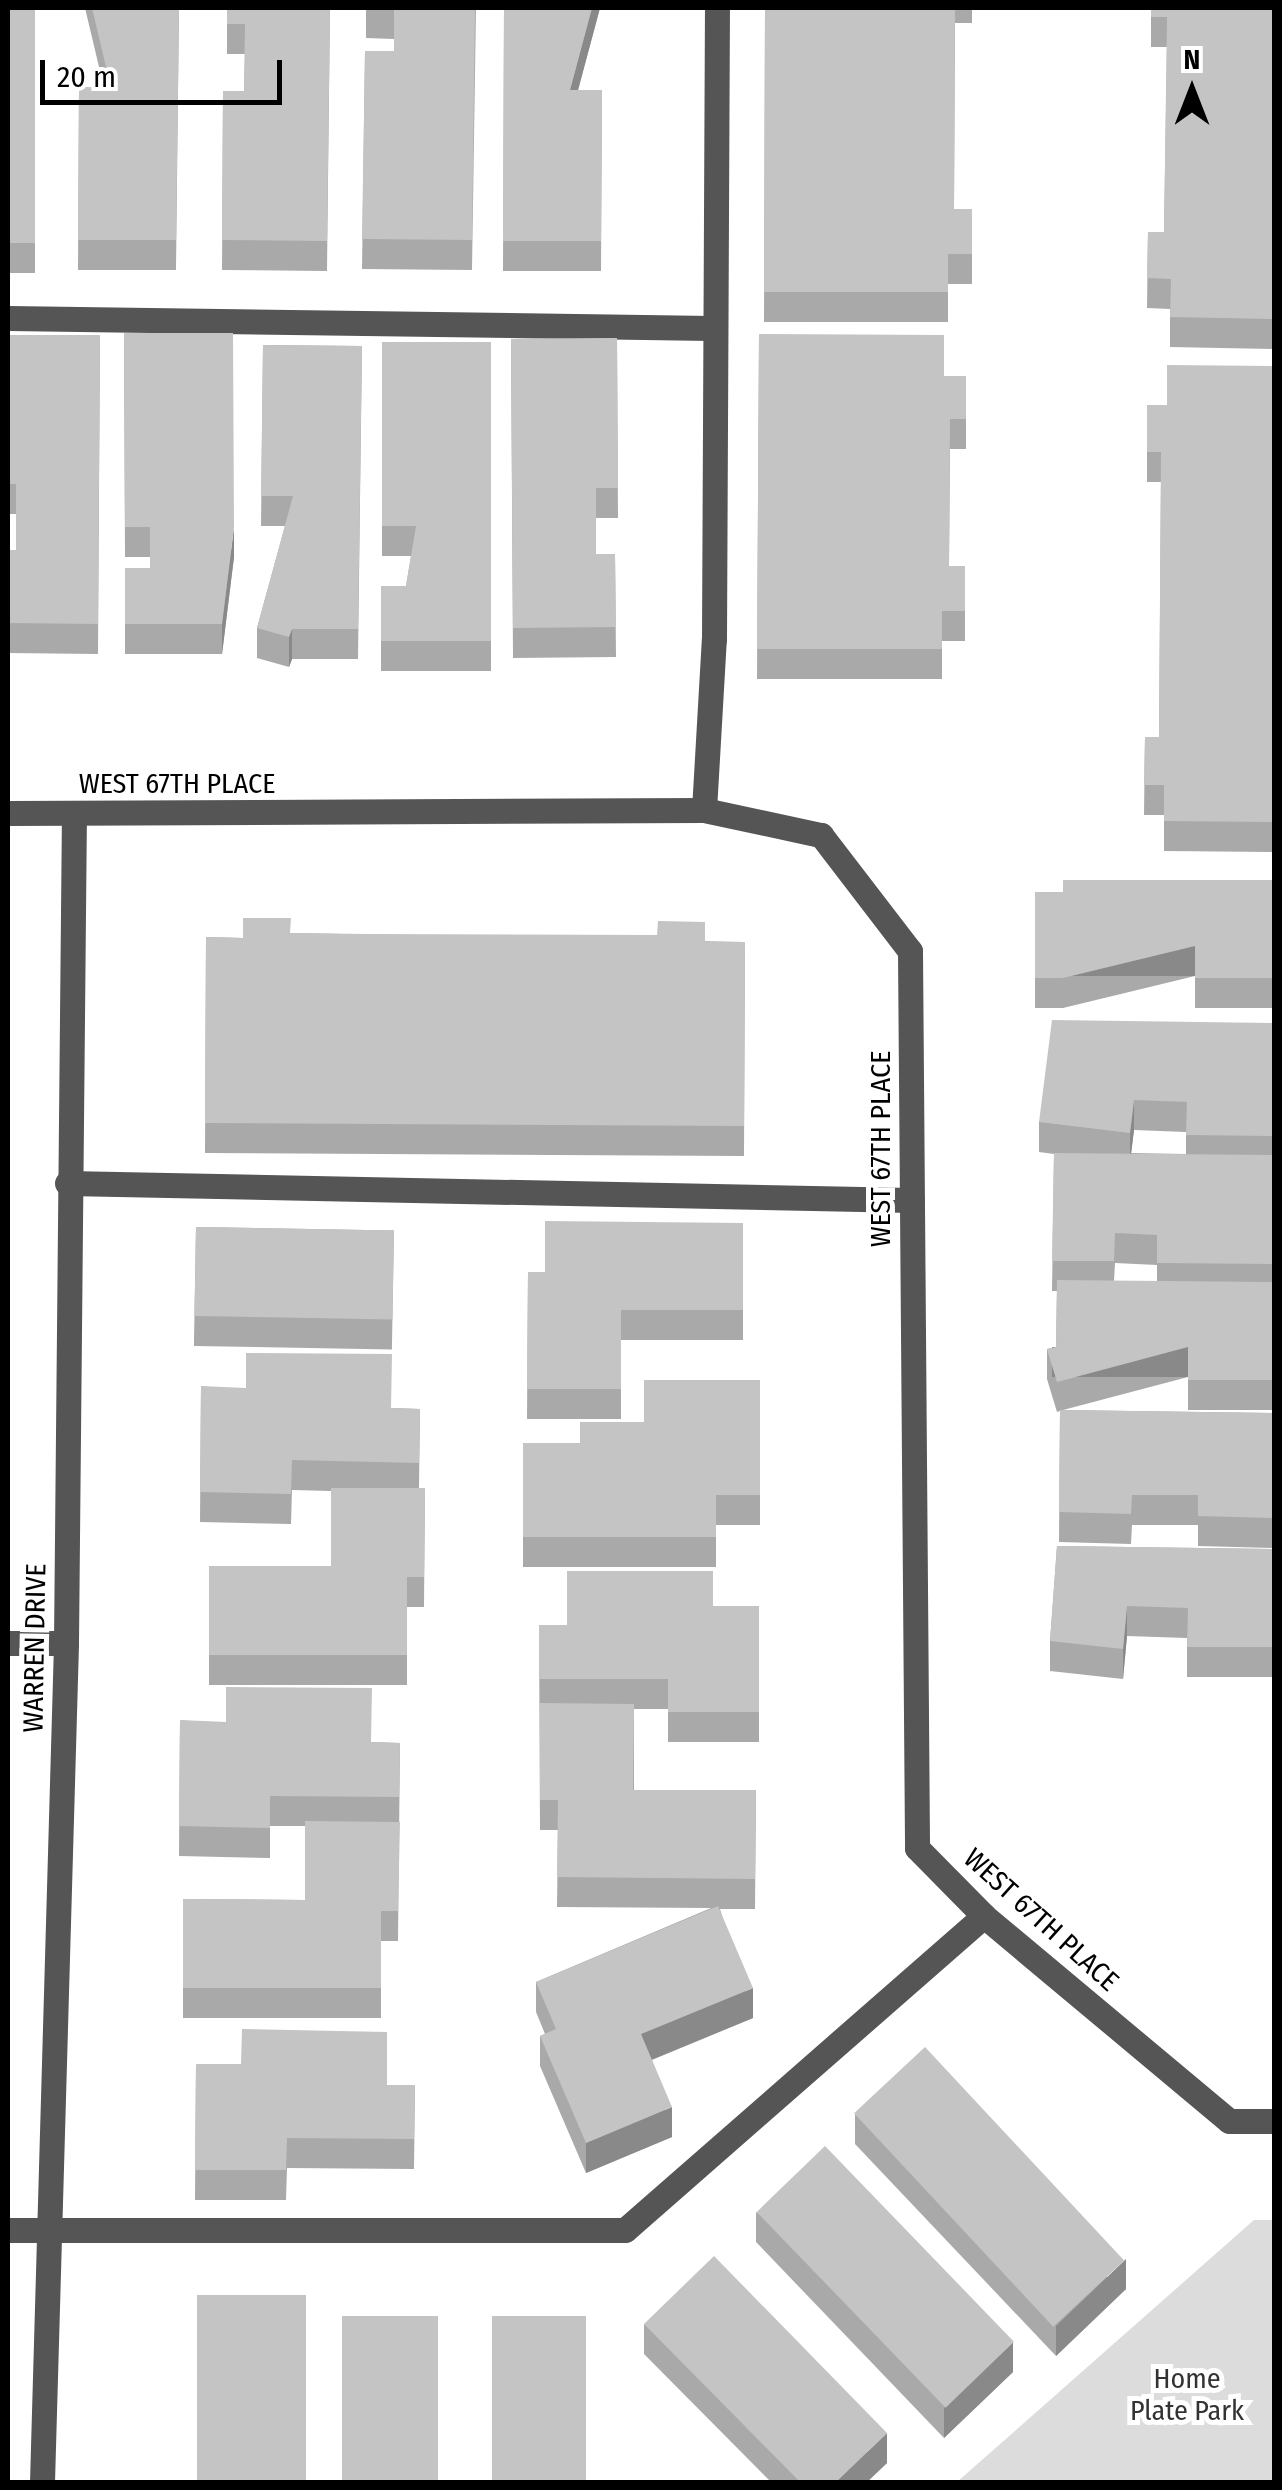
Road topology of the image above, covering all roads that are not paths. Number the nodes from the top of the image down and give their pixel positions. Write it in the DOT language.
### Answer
graph roads {
  1 [pos="717,8"];
  2 [pos="8,318"];
  3 [pos="711,328"];
  4 [pos="704,810"];
  5 [pos="8,814"];
  6 [pos="74,815"];
  7 [pos="67,1183"];
  8 [pos="912,1200"];
  9 [pos="8,1643"];
  10 [pos="66,1643"];
  11 [pos="984,1916"];
  12 [pos="1274,2121"];
  13 [pos="8,2230"];
  14 [pos="47,2230"];
  15 [pos="42,2482"];
  1 -- 3 [label="street"];
  2 -- 3 [label="street"];
  3 -- 4 [label="street"];
  4 -- 6 [label="street, WEST 67TH PLACE"];
  4 -- 8 [label="street, WEST 67TH PLACE"];
  5 -- 6 [label="street, WEST 67TH PLACE"];
  6 -- 7 [label="street, WARREN DRIVE"];
  7 -- 8 [label="street"];
  7 -- 10 [label="street, WARREN DRIVE"];
  8 -- 11 [label="street, WEST 67TH PLACE"];
  9 -- 10 [label="street"];
  10 -- 14 [label="street, WARREN DRIVE"];
  11 -- 12 [label="street, WEST 67TH PLACE"];
  11 -- 14 [label="street"];
  13 -- 14 [label="street"];
  14 -- 15 [label="street, WARREN DRIVE"];
}
